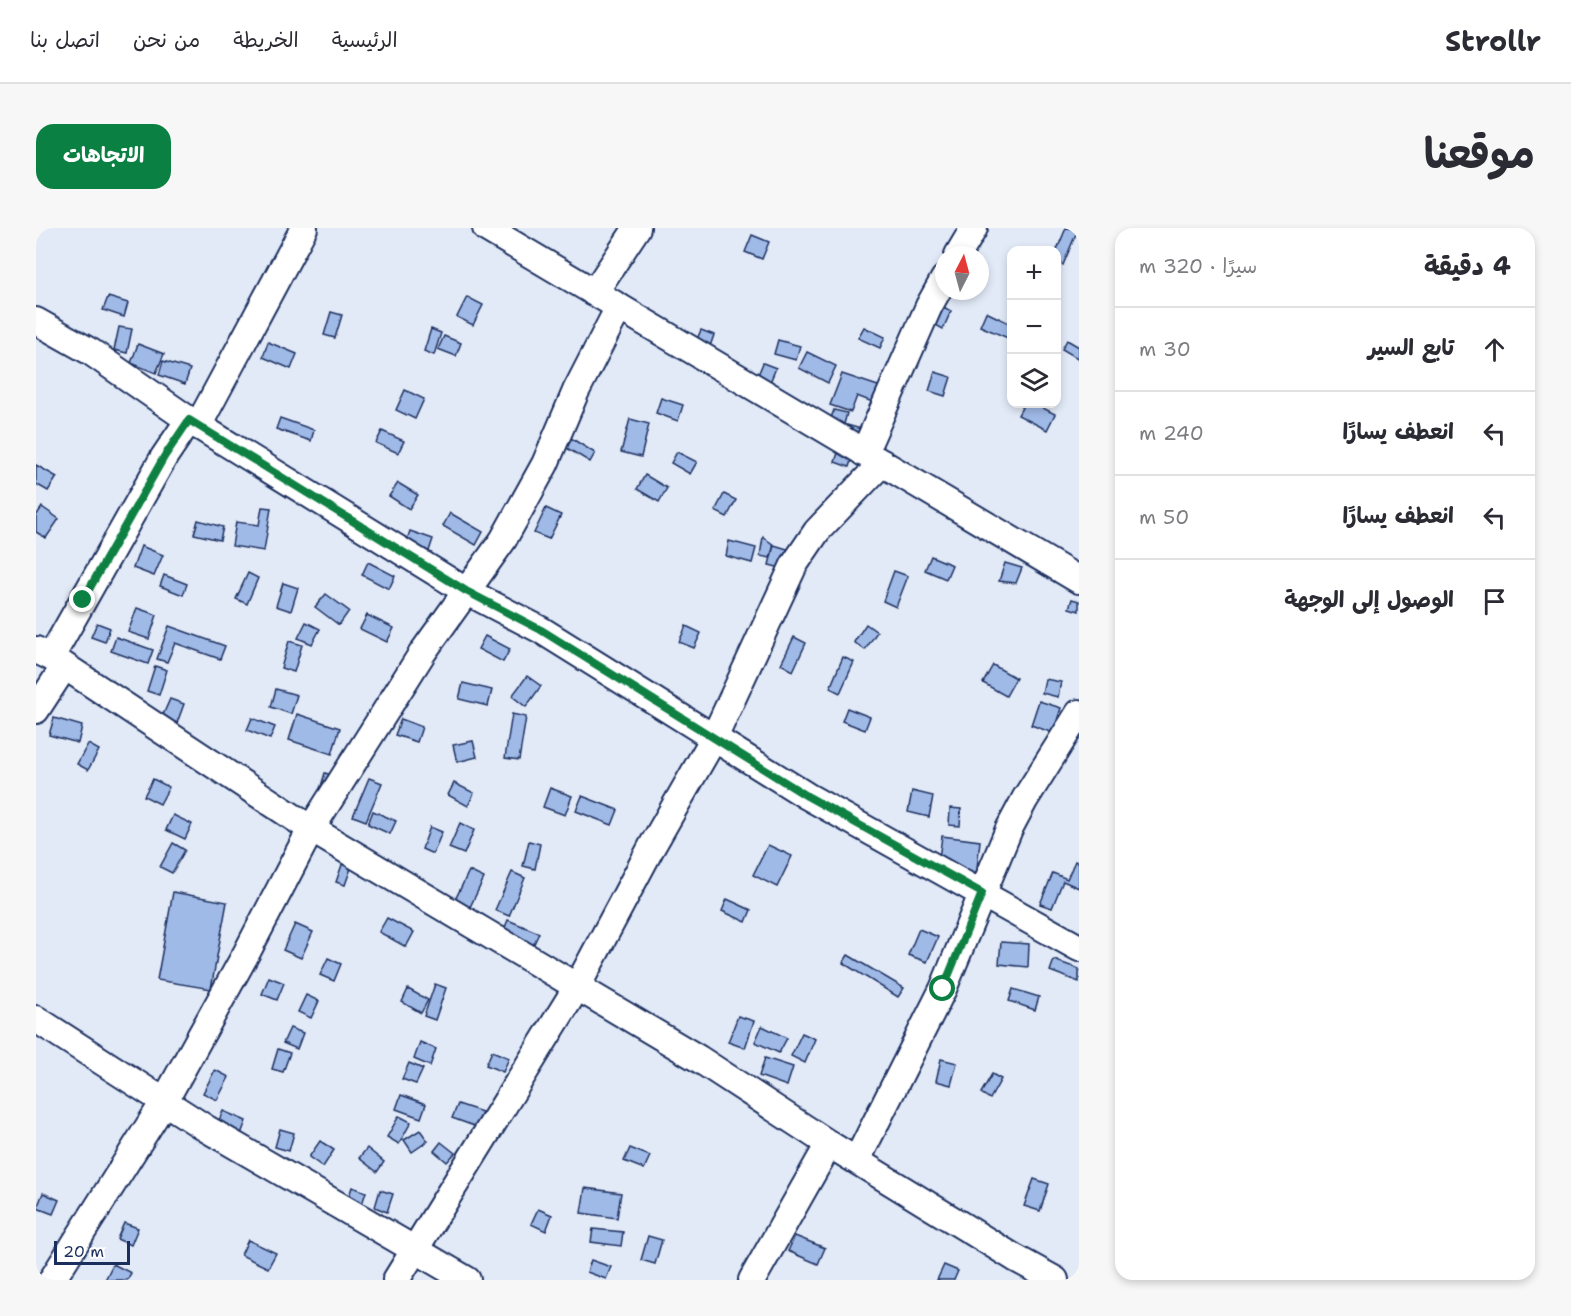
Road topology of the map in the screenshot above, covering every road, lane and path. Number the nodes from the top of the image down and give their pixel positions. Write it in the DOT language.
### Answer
graph roads {
  1 [pos="304,228"];
  2 [pos="486,228"];
  3 [pos="637,228"];
  4 [pos="974,228"];
  5 [pos="963,246"];
  6 [pos="594,293"];
  7 [pos="935,294"];
  8 [pos="620,307"];
  9 [pos="36,321"];
  10 [pos="194,423"];
  11 [pos="873,458"];
  12 [pos="1079,580"];
  13 [pos="466,591"];
  14 [pos="50,658"];
  15 [pos="36,710"];
  16 [pos="1079,713"];
  17 [pos="714,738"];
  18 [pos="311,829"];
  19 [pos="982,893"];
  20 [pos="1079,948"];
  21 [pos="577,987"];
  22 [pos="36,1019"];
  23 [pos="164,1102"];
  24 [pos="829,1144"];
  25 [pos="857,1160"];
  26 [pos="415,1249"];
  27 [pos="52,1280"];
  28 [pos="396,1280"];
  29 [pos="467,1280"];
  30 [pos="752,1280"];
  31 [pos="1056,1280"];
  1 -- 10 [label="street"];
  2 -- 6 [label="street"];
  3 -- 6 [label="street"];
  4 -- 5 [label="street"];
  6 -- 8 [label="street"];
  7 -- 11 [label="street"];
  8 -- 11 [label="street"];
  8 -- 13 [label="street"];
  9 -- 10 [label="street"];
  10 -- 13 [label="street"];
  10 -- 14 [label="street"];
  11 -- 12 [label="street"];
  11 -- 17 [label="street"];
  13 -- 17 [label="street"];
  13 -- 18 [label="street"];
  14 -- 15 [label="street"];
  14 -- 18 [label="street"];
  16 -- 19 [label="street"];
  17 -- 19 [label="street"];
  17 -- 21 [label="street"];
  18 -- 21 [label="street"];
  18 -- 23 [label="street"];
  19 -- 20 [label="street"];
  19 -- 25 [label="street"];
  21 -- 24 [label="street"];
  21 -- 26 [label="street"];
  22 -- 23 [label="street"];
  23 -- 26 [label="street"];
  23 -- 27 [label="street"];
  24 -- 25 [label="street"];
  24 -- 30 [label="street"];
  25 -- 31 [label="street"];
  26 -- 28 [label="street"];
  26 -- 29 [label="street"];
}
